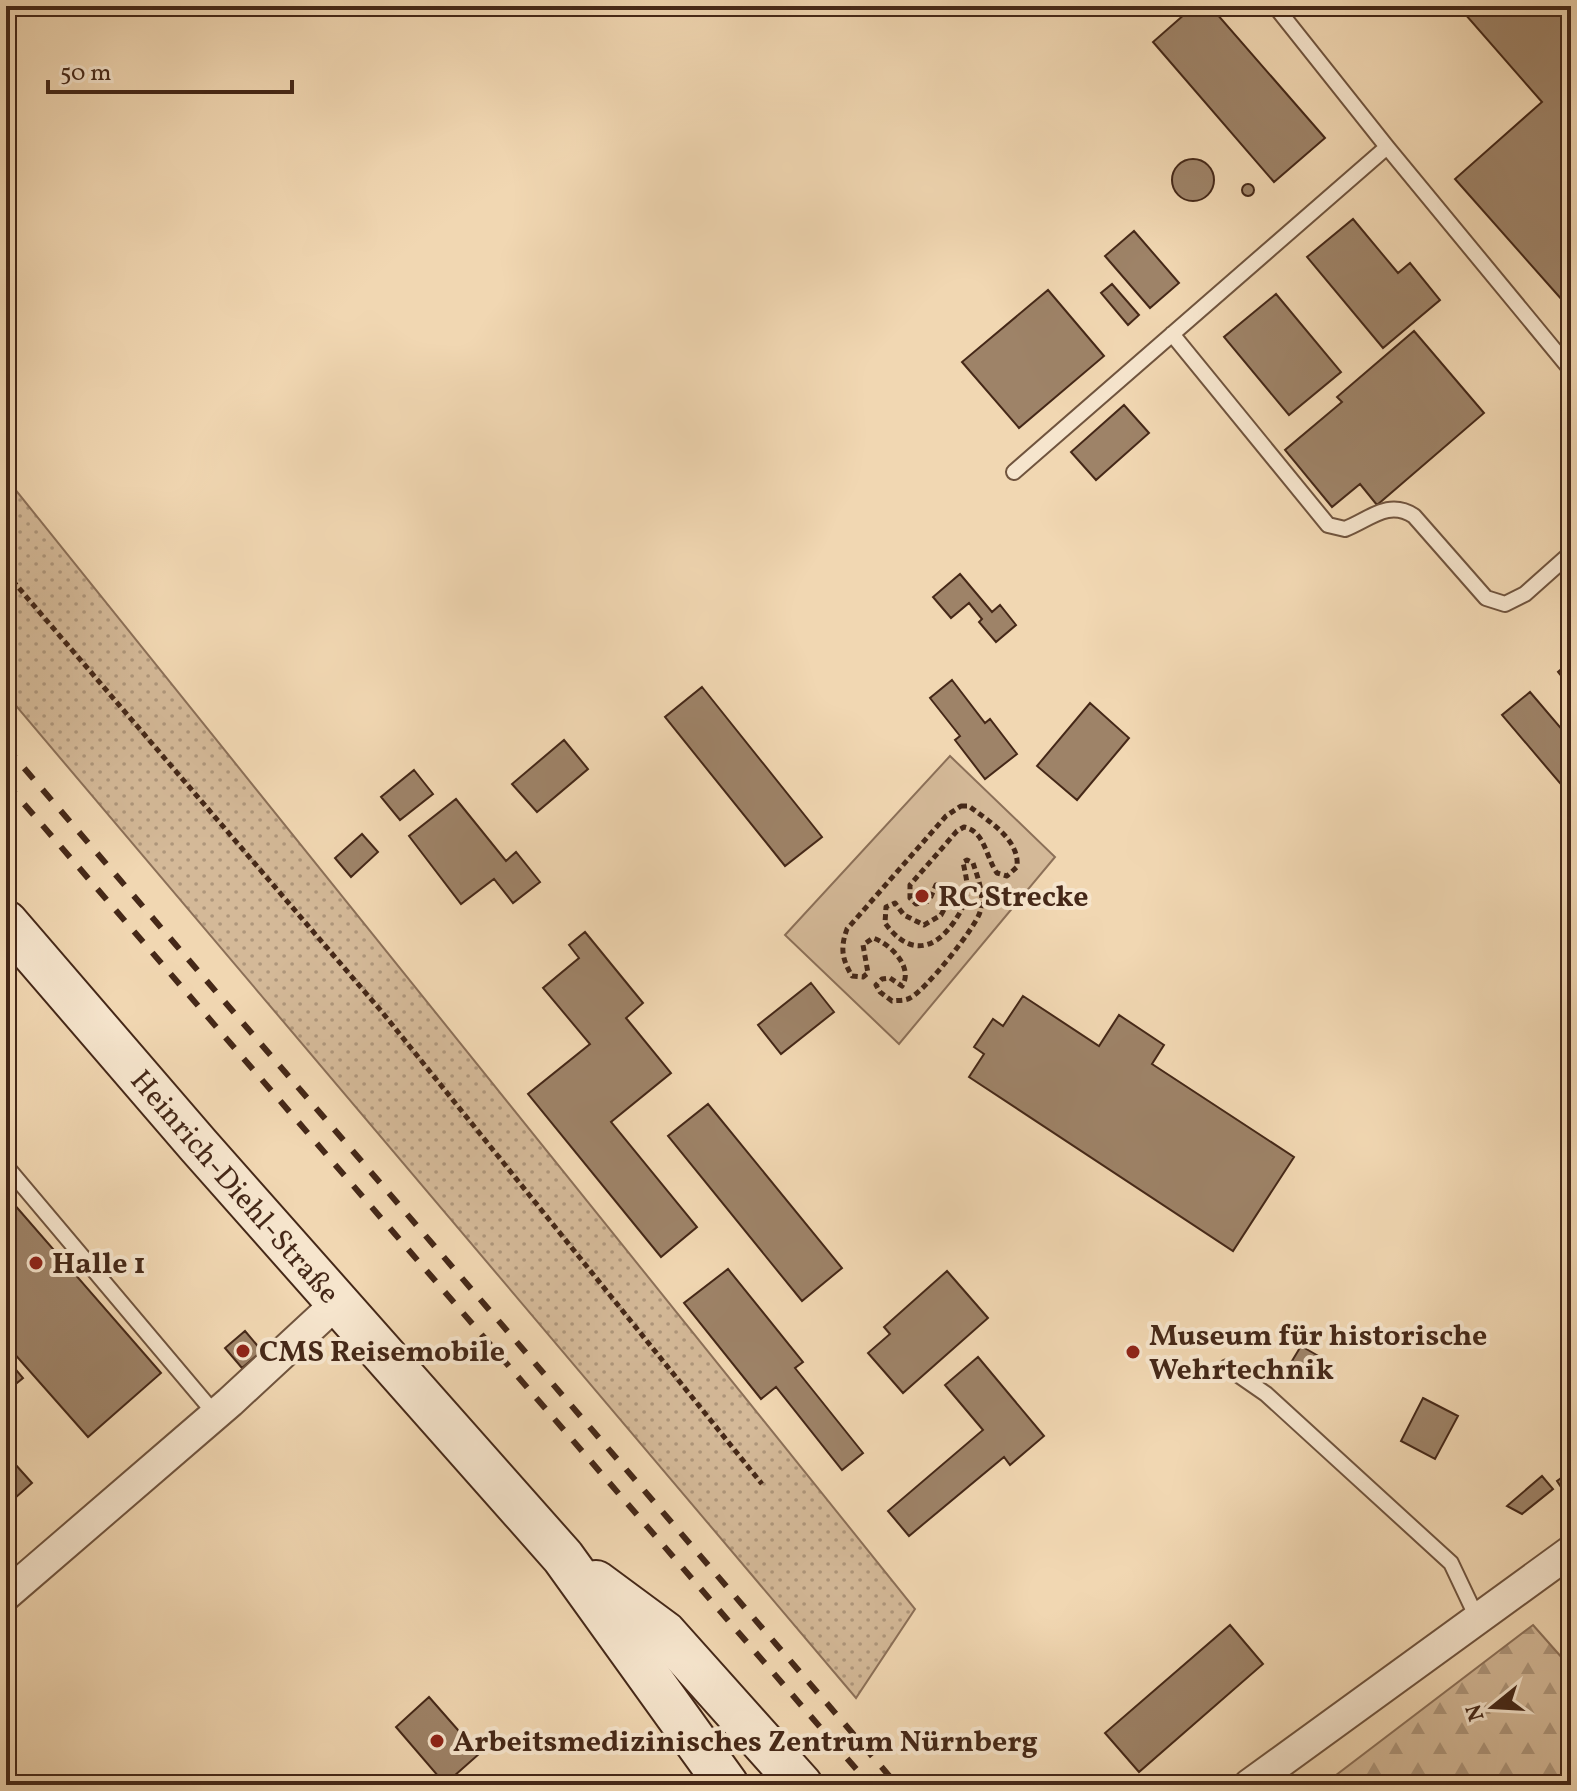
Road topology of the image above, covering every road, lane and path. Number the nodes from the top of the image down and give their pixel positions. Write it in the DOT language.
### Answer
graph roads {
  1 [pos="1275,6"];
  2 [pos="1387,147"];
  3 [pos="1172,334"];
  4 [pos="1571,370"];
  5 [pos="1014,472"];
  6 [pos="1571,553"];
  7 [pos="6,573"];
  8 [pos="6,922"];
  9 [pos="892,952"];
  10 [pos="6,1166"];
  11 [pos="339,1301"];
  12 [pos="1227,1367"];
  13 [pos="216,1415"];
  14 [pos="762,1484"];
  15 [pos="1571,1551"];
  16 [pos="563,1557"];
  17 [pos="6,1595"];
  18 [pos="1478,1620"];
  19 [pos="727,1785"];
  20 [pos="801,1785"];
  21 [pos="1249,1785"];
  1 -- 2 [label="lane"];
  2 -- 3 [label="lane"];
  2 -- 4 [label="lane"];
  3 -- 5 [label="lane"];
  3 -- 6 [label="lane"];
  7 -- 14 [label="path"];
  8 -- 11 [label="main road, Heinrich-Diehl-Straße"];
  9 -- 9 [label="path"];
  10 -- 13 [label="lane"];
  11 -- 13 [label="street"];
  11 -- 16 [label="main road, Heinrich-Diehl-Straße"];
  12 -- 18 [label="lane"];
  13 -- 17 [label="street"];
  15 -- 18 [label="street"];
  16 -- 19 [label="main road"];
  16 -- 20 [label="main road"];
  18 -- 21 [label="street"];
}
